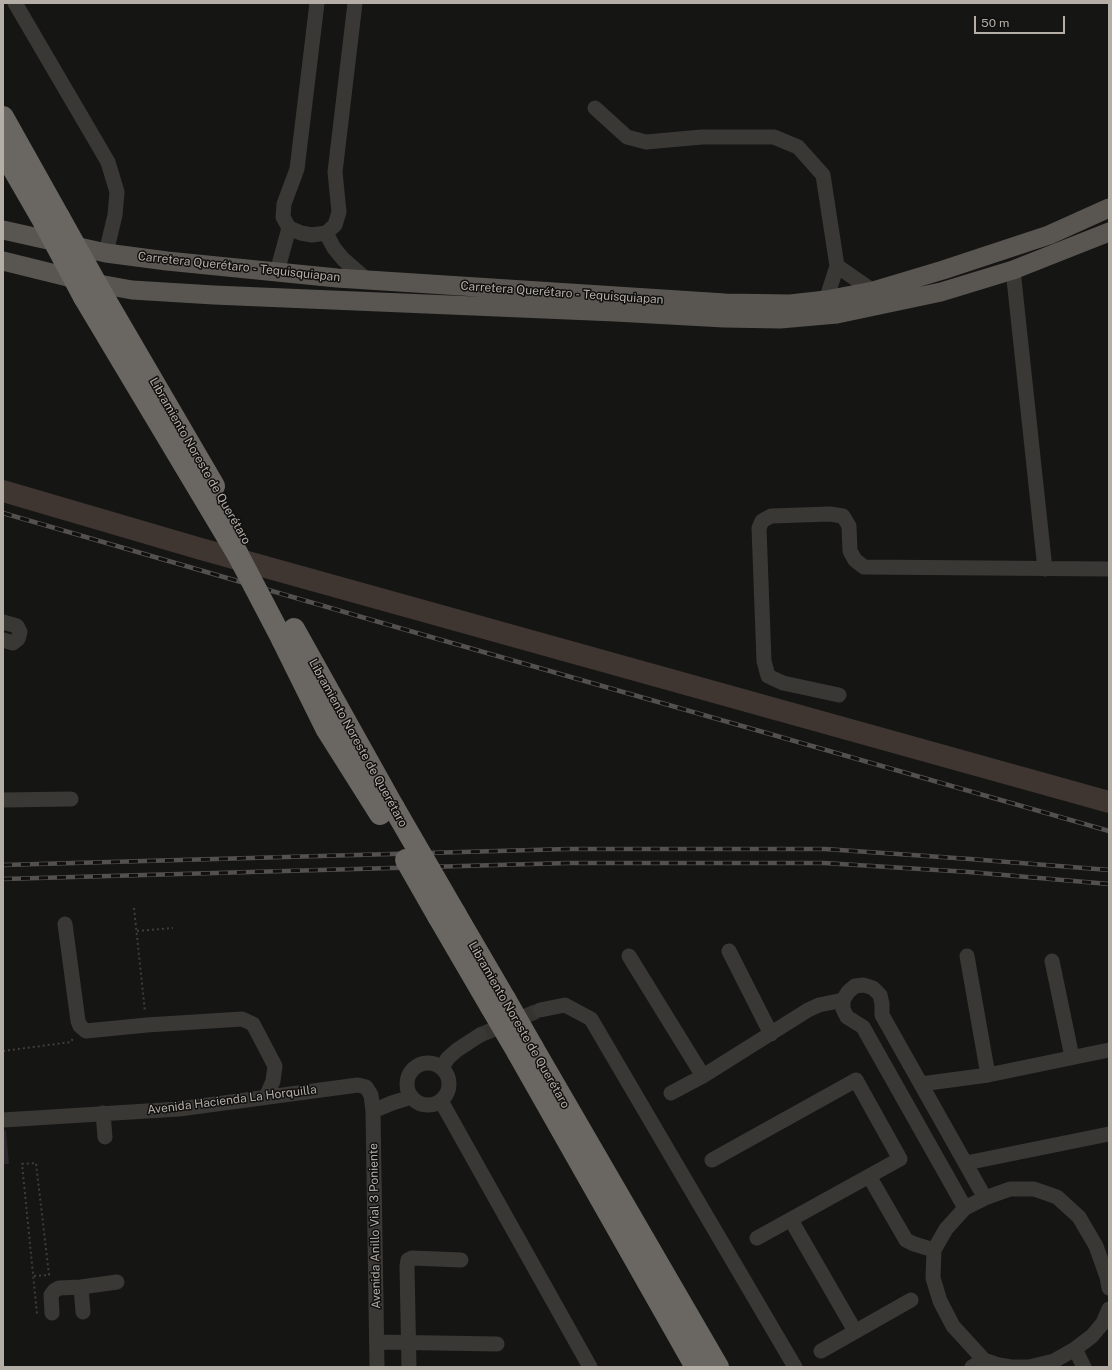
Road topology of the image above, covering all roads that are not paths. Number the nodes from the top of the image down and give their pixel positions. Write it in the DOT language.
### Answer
graph roads {
  1 [pos="15,3"];
  2 [pos="317,3"];
  3 [pos="354,3"];
  4 [pos="595,108"];
  5 [pos="3,117"];
  6 [pos="3,151"];
  7 [pos="1109,208"];
  8 [pos="51,220"];
  9 [pos="289,228"];
  10 [pos="3,230"];
  11 [pos="1109,232"];
  12 [pos="326,233"];
  13 [pos="106,253"];
  14 [pos="3,261"];
  15 [pos="837,266"];
  16 [pos="1013,270"];
  17 [pos="277,272"];
  18 [pos="367,280"];
  19 [pos="873,291"];
  20 [pos="826,300"];
  21 [pos="1045,569"];
  22 [pos="1109,569"];
  23 [pos="3,622"];
  24 [pos="3,640"];
  25 [pos="839,695"];
  26 [pos="71,799"];
  27 [pos="3,800"];
  28 [pos="65,924"];
  29 [pos="729,951"];
  30 [pos="629,956"];
  31 [pos="967,956"];
  32 [pos="1052,961"];
  33 [pos="843,1000"];
  34 [pos="540,1010"];
  35 [pos="882,1015"];
  36 [pos="863,1027"];
  37 [pos="771,1034"];
  38 [pos="480,1036"];
  39 [pos="1109,1050"];
  40 [pos="526,1051"];
  41 [pos="1072,1057"];
  42 [pos="442,1067"];
  43 [pos="988,1075"];
  44 [pos="703,1076"];
  45 [pos="921,1084"];
  46 [pos="366,1087"];
  47 [pos="671,1093"];
  48 [pos="266,1097"];
  49 [pos="411,1097"];
  50 [pos="442,1101"];
  51 [pos="374,1111"];
  52 [pos="103,1113"];
  53 [pos="3,1120"];
  54 [pos="1109,1134"];
  55 [pos="105,1137"];
  56 [pos="712,1160"];
  57 [pos="966,1163"];
  58 [pos="869,1176"];
  59 [pos="985,1198"];
  60 [pos="965,1208"];
  61 [pos="791,1220"];
  62 [pos="757,1238"];
  63 [pos="934,1250"];
  64 [pos="461,1260"];
  65 [pos="117,1282"];
  66 [pos="81,1287"];
  67 [pos="1109,1288"];
  68 [pos="911,1300"];
  69 [pos="1109,1309"];
  70 [pos="83,1312"];
  71 [pos="45,1314"];
  72 [pos="855,1331"];
  73 [pos="377,1342"];
  74 [pos="409,1343"];
  75 [pos="497,1344"];
  76 [pos="1075,1349"];
  77 [pos="821,1351"];
  78 [pos="978,1363"];
  79 [pos="1056,1364"];
  80 [pos="377,1367"];
  81 [pos="409,1367"];
  82 [pos="590,1367"];
  83 [pos="696,1367"];
  84 [pos="718,1367"];
  85 [pos="795,1367"];
  86 [pos="1084,1367"];
  1 -- 13 [label="street"];
  2 -- 9 [label="street"];
  3 -- 12 [label="street"];
  4 -- 15 [label="street"];
  5 -- 8 [label="highway, Libramiento Noreste de Querétaro"];
  6 -- 8 [label="highway, Libramiento Noreste de Querétaro"];
  7 -- 19 [label="main road, Carretera Querétaro - Tequisquiapan"];
  8 -- 40 [label="highway, Libramiento Noreste de Querétaro, bridge"];
  9 -- 12 [label="street"];
  9 -- 17 [label="street"];
  10 -- 13 [label="main road, Carretera Querétaro - Tequisquiapan"];
  11 -- 16 [label="main road, Carretera Querétaro - Tequisquiapan"];
  12 -- 18 [label="street"];
  13 -- 17 [label="main road, Carretera Querétaro - Tequisquiapan"];
  14 -- 16 [label="main road, Carretera Querétaro - Tequisquiapan"];
  15 -- 19 [label="street"];
  15 -- 20 [label="street"];
  16 -- 21 [label="street"];
  17 -- 18 [label="main road, Carretera Querétaro - Tequisquiapan"];
  18 -- 20 [label="main road, Carretera Querétaro - Tequisquiapan"];
  19 -- 20 [label="main road, Carretera Querétaro - Tequisquiapan"];
  21 -- 22 [label="street"];
  21 -- 25 [label="street"];
  23 -- 24 [label="street"];
  26 -- 27 [label="street"];
  28 -- 48 [label="street"];
  29 -- 37 [label="street"];
  30 -- 44 [label="street"];
  31 -- 43 [label="street"];
  32 -- 41 [label="street"];
  33 -- 35 [label="street"];
  33 -- 36 [label="street"];
  33 -- 37 [label="street"];
  34 -- 85 [label="street"];
  35 -- 36 [label="street"];
  35 -- 45 [label="street"];
  36 -- 60 [label="street"];
  37 -- 44 [label="street"];
  38 -- 42 [label="street"];
  39 -- 41 [label="street"];
  40 -- 83 [label="highway, Libramiento Noreste de Querétaro"];
  40 -- 84 [label="highway, Libramiento Noreste de Querétaro"];
  41 -- 43 [label="street"];
  42 -- 49 [label="street"];
  42 -- 50 [label="street"];
  43 -- 45 [label="street"];
  44 -- 47 [label="street"];
  45 -- 57 [label="street"];
  46 -- 48 [label="street, Avenida Hacienda La Horquilla"];
  46 -- 51 [label="street, Avenida Anillo Vial 3 Poniente"];
  48 -- 52 [label="street, Avenida Hacienda La Horquilla"];
  49 -- 50 [label="street"];
  49 -- 51 [label="street"];
  50 -- 82 [label="street"];
  51 -- 73 [label="street, Avenida Anillo Vial 3 Poniente"];
  52 -- 53 [label="street, Avenida Hacienda La Horquilla"];
  52 -- 55 [label="street"];
  54 -- 57 [label="street"];
  56 -- 58 [label="street"];
  57 -- 59 [label="street"];
  58 -- 61 [label="street"];
  58 -- 63 [label="street"];
  59 -- 60 [label="street"];
  59 -- 67 [label="street"];
  60 -- 63 [label="street"];
  61 -- 62 [label="street"];
  61 -- 72 [label="street"];
  63 -- 78 [label="street"];
  64 -- 74 [label="street"];
  65 -- 66 [label="street"];
  66 -- 70 [label="street"];
  66 -- 71 [label="street"];
  68 -- 72 [label="street"];
  69 -- 76 [label="street"];
  72 -- 77 [label="street"];
  73 -- 74 [label="street"];
  73 -- 80 [label="street, Avenida Anillo Vial 3 Poniente"];
  74 -- 75 [label="street"];
  74 -- 81 [label="street"];
  76 -- 79 [label="street"];
  76 -- 86 [label="street"];
  78 -- 79 [label="street"];
}
